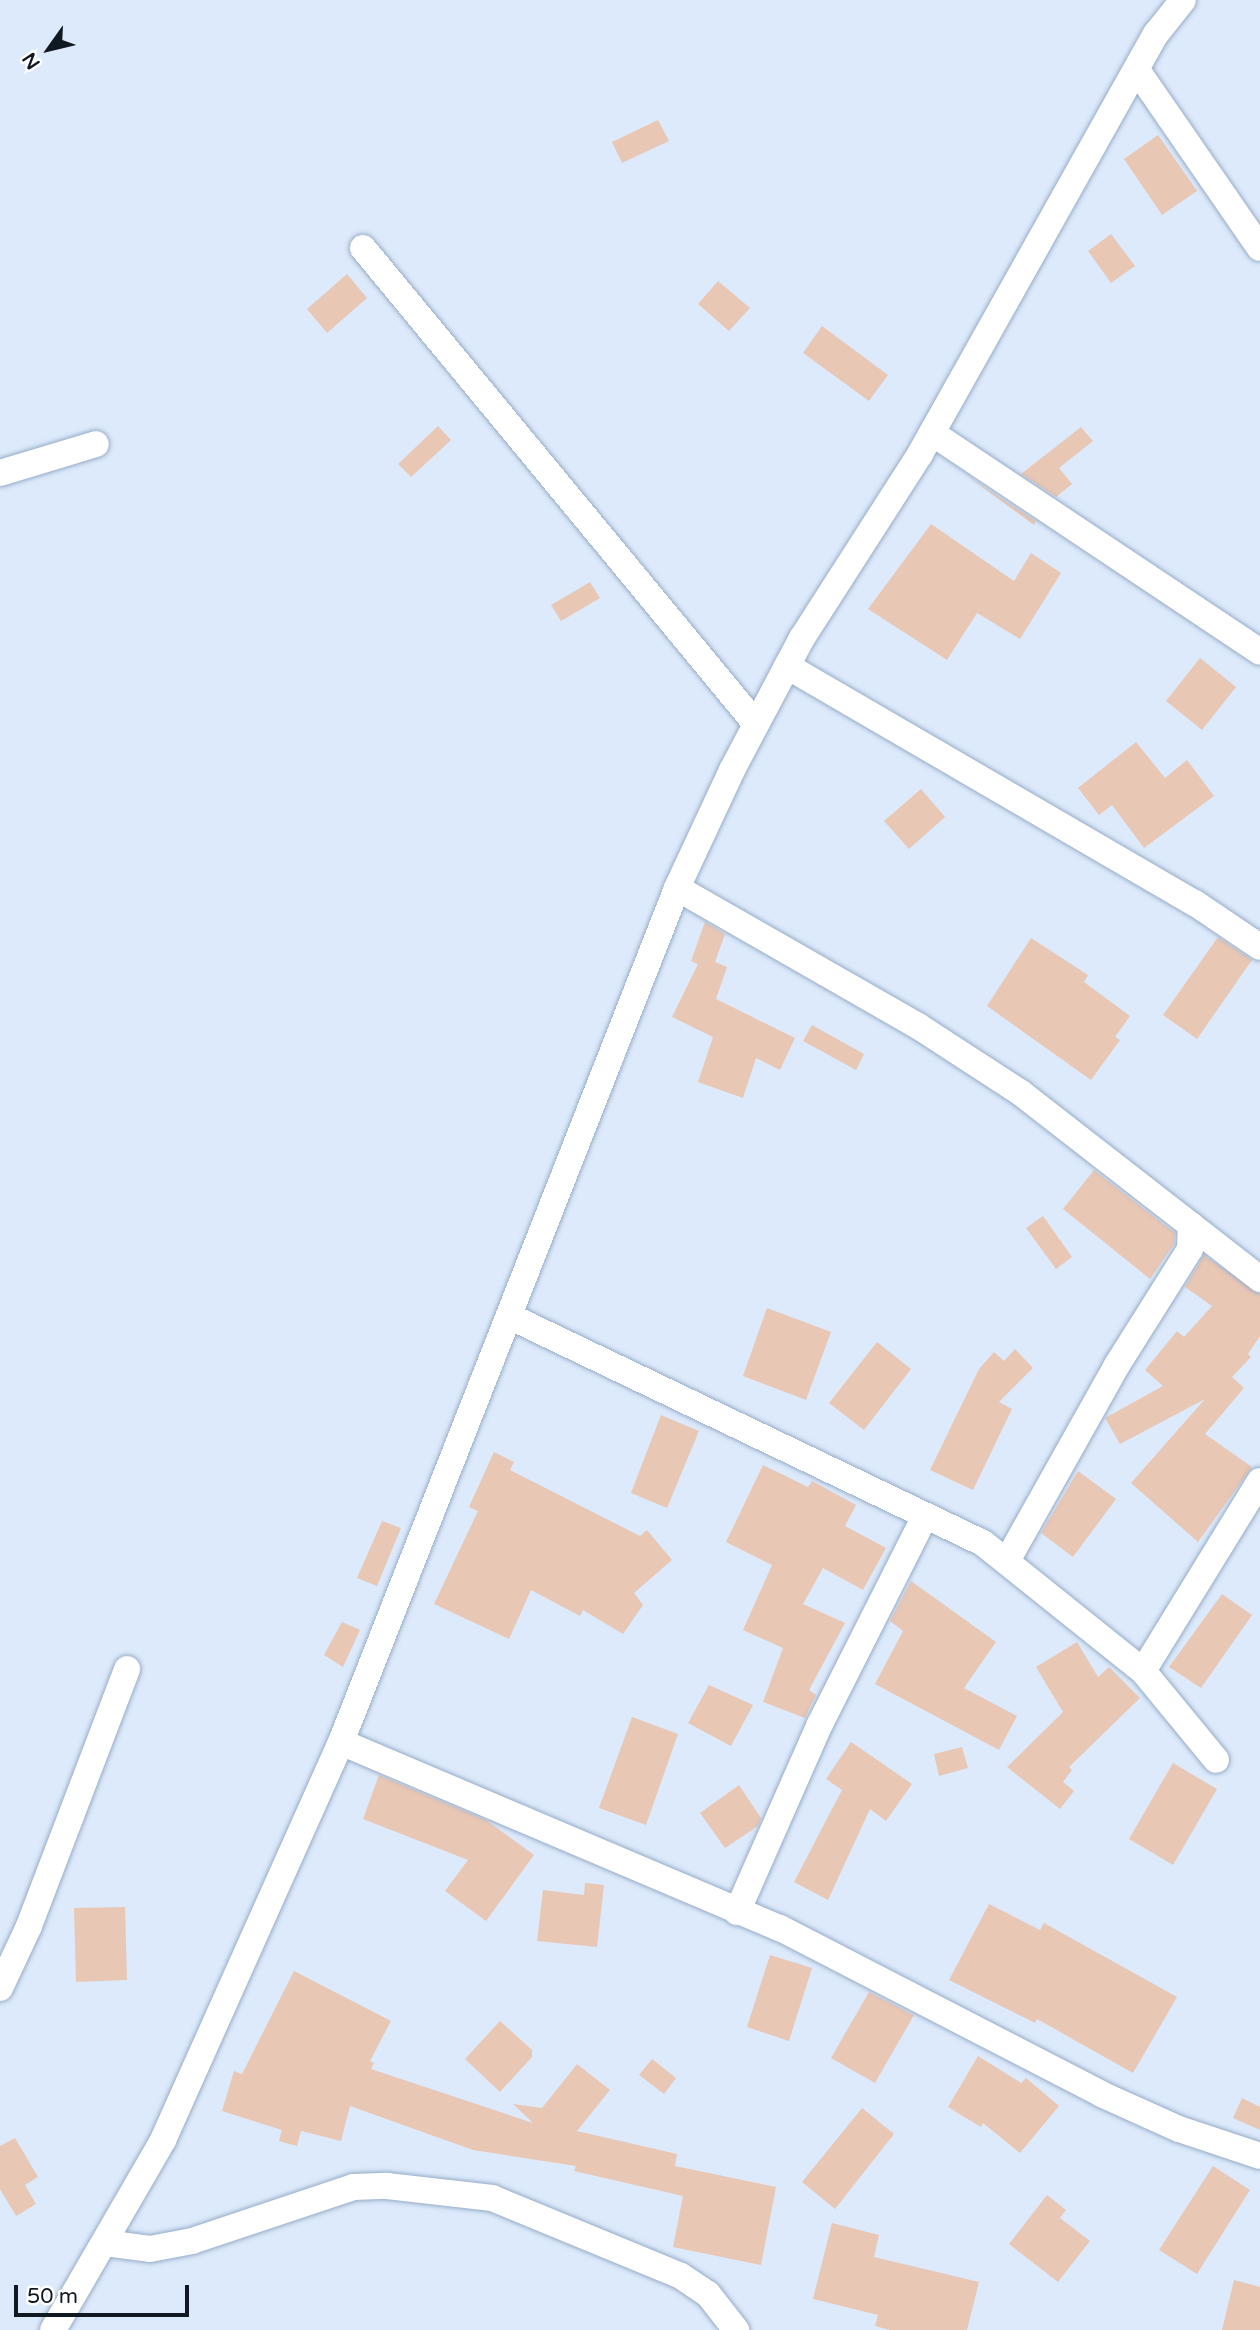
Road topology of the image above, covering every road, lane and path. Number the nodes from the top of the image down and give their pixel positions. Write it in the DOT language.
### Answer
graph roads {
  1 [pos="1183,0"];
  2 [pos="1137,70"];
  3 [pos="363,248"];
  4 [pos="1260,248"];
  5 [pos="932,433"];
  6 [pos="96,444"];
  7 [pos="0,473"];
  8 [pos="1260,652"];
  9 [pos="787,666"];
  10 [pos="756,724"];
  11 [pos="677,888"];
  12 [pos="1260,947"];
  13 [pos="1191,1225"];
  14 [pos="1260,1279"];
  15 [pos="511,1317"];
  16 [pos="1260,1481"];
  17 [pos="925,1516"];
  18 [pos="1007,1561"];
  19 [pos="127,1669"];
  20 [pos="1143,1671"];
  21 [pos="341,1742"];
  22 [pos="1216,1760"];
  23 [pos="737,1912"];
  24 [pos="0,1988"];
  25 [pos="1260,2156"];
  26 [pos="105,2243"];
  27 [pos="53,2330"];
  28 [pos="736,2330"];
  1 -- 2 [label="street"];
  2 -- 4 [label="street"];
  2 -- 5 [label="street"];
  3 -- 10 [label="street"];
  5 -- 8 [label="street"];
  5 -- 9 [label="street"];
  6 -- 7 [label="street"];
  9 -- 10 [label="street"];
  9 -- 12 [label="street"];
  10 -- 11 [label="street"];
  11 -- 13 [label="street"];
  11 -- 15 [label="street"];
  13 -- 14 [label="street"];
  13 -- 18 [label="street"];
  15 -- 17 [label="street"];
  15 -- 21 [label="street"];
  16 -- 20 [label="street"];
  17 -- 18 [label="street"];
  17 -- 23 [label="street"];
  18 -- 20 [label="street"];
  19 -- 24 [label="street"];
  20 -- 22 [label="street"];
  21 -- 23 [label="street"];
  21 -- 26 [label="street"];
  23 -- 25 [label="street"];
  26 -- 27 [label="street"];
  26 -- 28 [label="street"];
}
